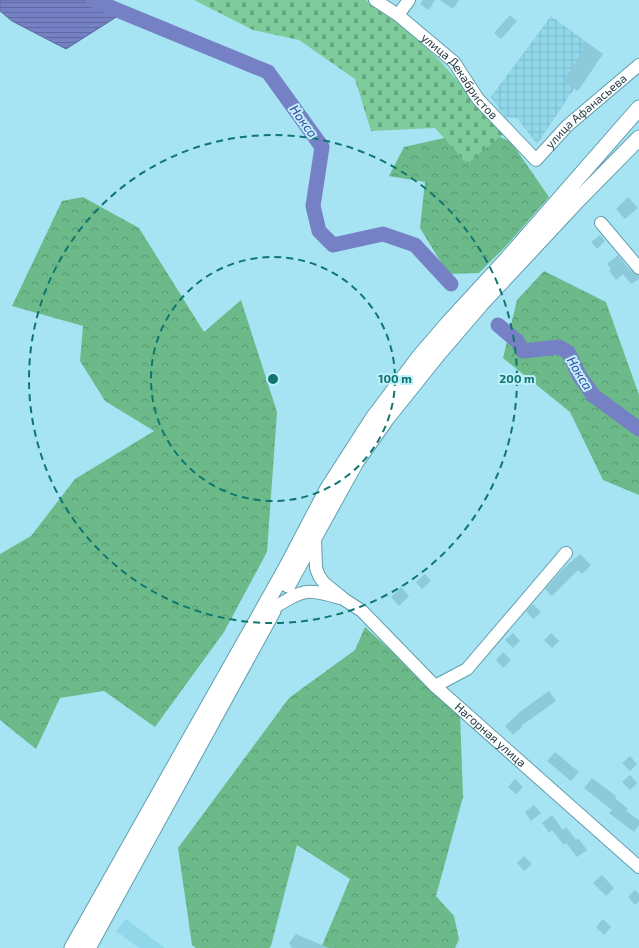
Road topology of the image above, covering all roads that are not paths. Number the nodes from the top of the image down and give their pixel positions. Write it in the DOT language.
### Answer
graph roads {
  1 [pos="375,0"];
  2 [pos="409,0"];
  3 [pos="398,15"];
  4 [pos="639,65"];
  5 [pos="639,108"];
  6 [pos="639,138"];
  7 [pos="536,160"];
  8 [pos="601,223"];
  9 [pos="639,268"];
  10 [pos="315,538"];
  11 [pos="566,553"];
  12 [pos="345,600"];
  13 [pos="275,607"];
  14 [pos="435,686"];
  15 [pos="639,867"];
  16 [pos="72,948"];
  17 [pos="88,948"];
  1 -- 3 [label="street, улица Декабристов"];
  2 -- 3 [label="street"];
  3 -- 7 [label="street, улица Декабристов"];
  4 -- 7 [label="street, улица Афанасьева"];
  5 -- 16 [label="main road"];
  6 -- 10 [label="main road"];
  8 -- 9 [label="street"];
  10 -- 12 [label="street, Нагорная улица"];
  10 -- 13 [label="main road"];
  11 -- 14 [label="street"];
  12 -- 13 [label="street"];
  12 -- 14 [label="street, Нагорная улица"];
  13 -- 17 [label="main road"];
  14 -- 15 [label="street, Нагорная улица"];
}
